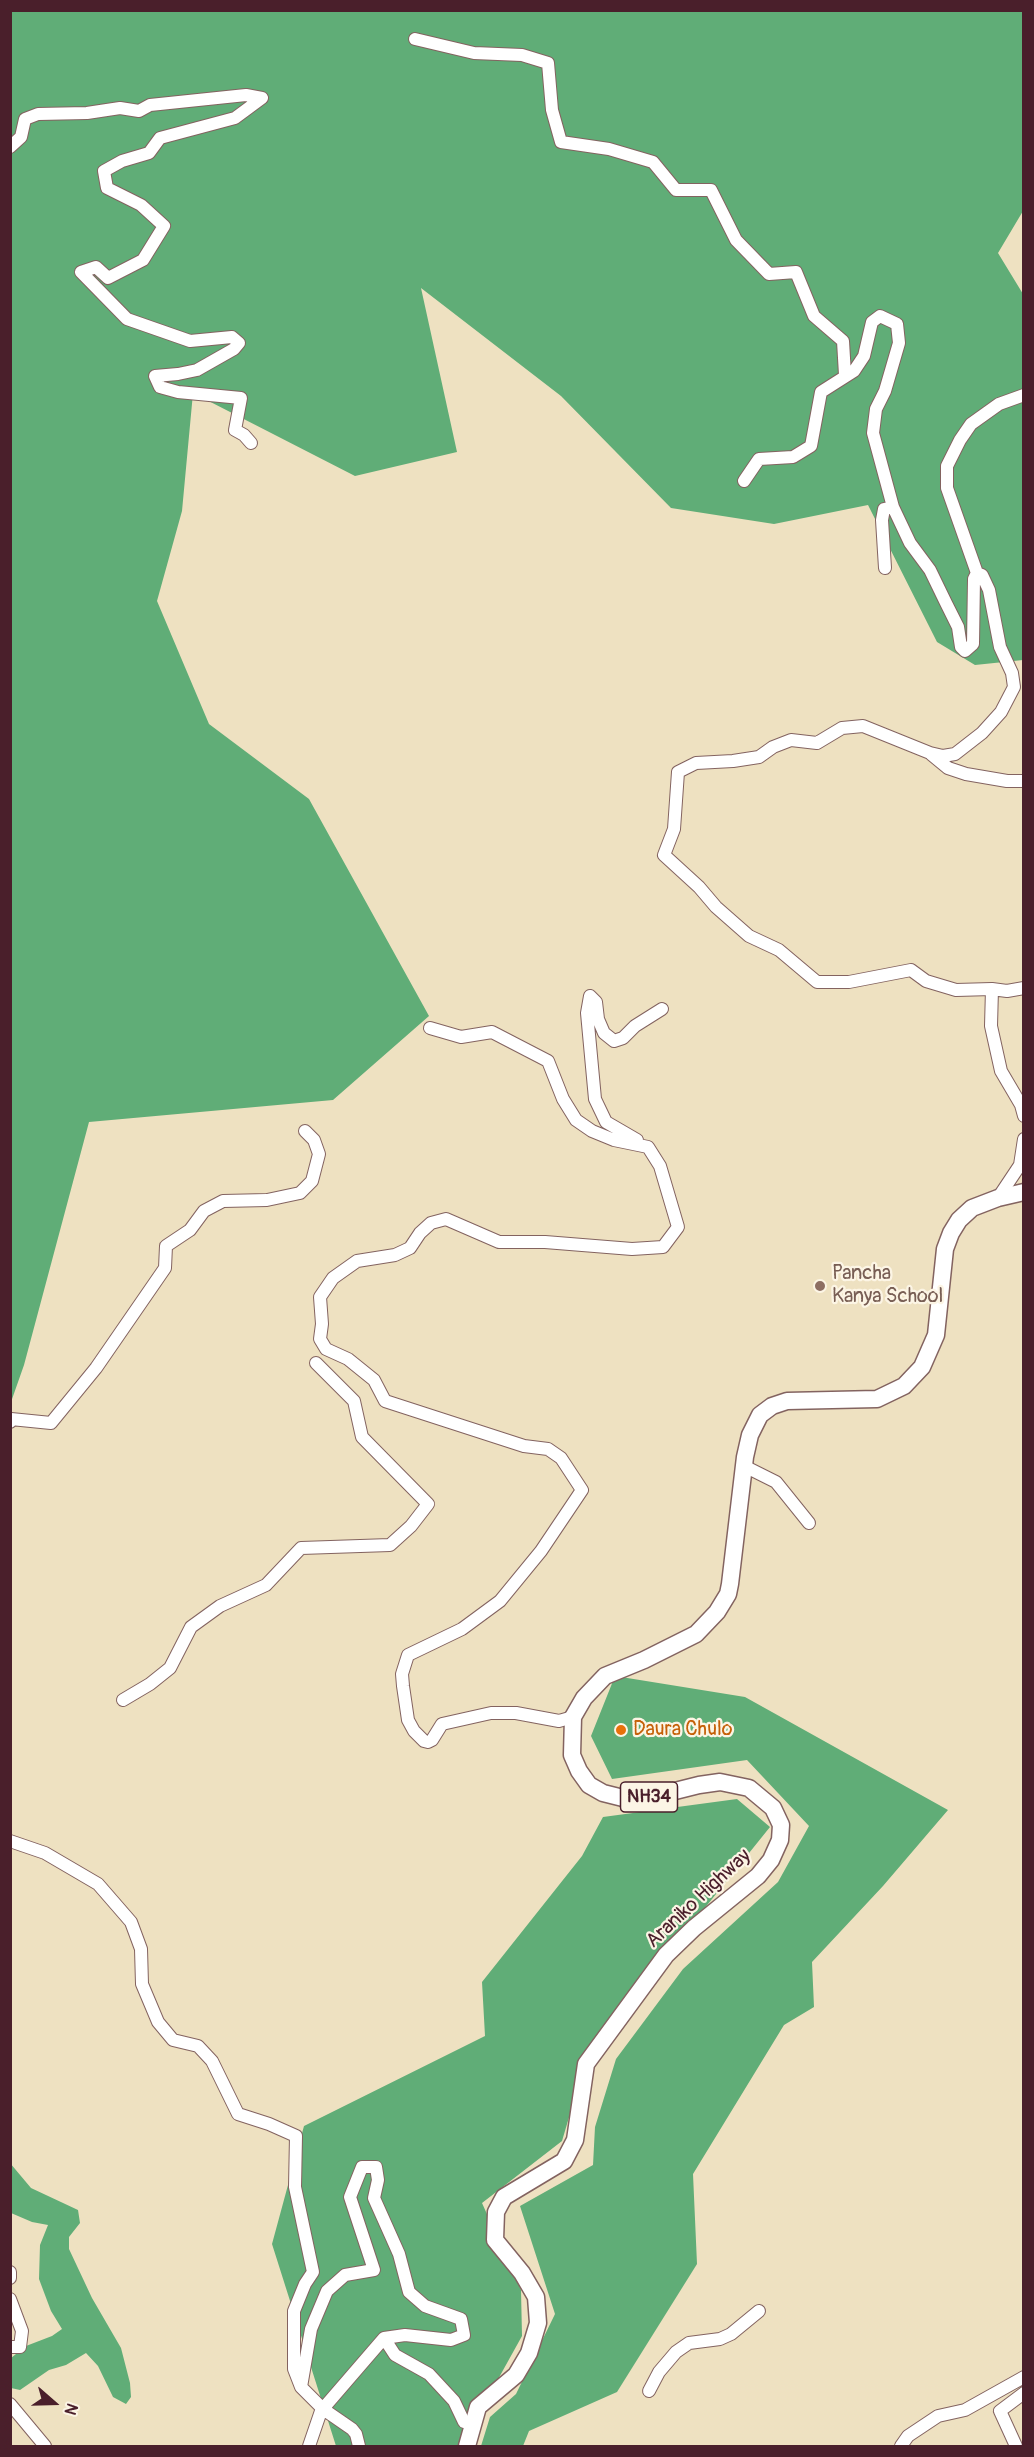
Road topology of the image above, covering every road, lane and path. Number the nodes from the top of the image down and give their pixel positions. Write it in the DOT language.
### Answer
graph roads {
  1 [pos="415,39"];
  2 [pos="10,147"];
  3 [pos="845,375"];
  4 [pos="1023,395"];
  5 [pos="250,443"];
  6 [pos="744,481"];
  7 [pos="893,507"];
  8 [pos="885,568"];
  9 [pos="977,573"];
  10 [pos="930,753"];
  11 [pos="1023,781"];
  12 [pos="1023,988"];
  13 [pos="992,990"];
  14 [pos="662,1009"];
  15 [pos="430,1028"];
  16 [pos="1023,1116"];
  17 [pos="305,1131"];
  18 [pos="1023,1139"];
  19 [pos="648,1147"];
  20 [pos="1023,1192"];
  21 [pos="998,1198"];
  22 [pos="316,1363"];
  23 [pos="11,1419"];
  24 [pos="744,1466"];
  25 [pos="809,1523"];
  26 [pos="123,1700"];
  27 [pos="573,1717"];
  28 [pos="10,1841"];
  29 [pos="10,2272"];
  30 [pos="10,2278"];
  31 [pos="10,2300"];
  32 [pos="759,2311"];
  33 [pos="384,2338"];
  34 [pos="10,2348"];
  35 [pos="1023,2377"];
  36 [pos="301,2387"];
  37 [pos="649,2391"];
  38 [pos="1023,2393"];
  39 [pos="10,2404"];
  40 [pos="323,2409"];
  41 [pos="472,2424"];
  42 [pos="45,2446"];
  43 [pos="309,2446"];
  44 [pos="359,2446"];
  45 [pos="467,2446"];
  46 [pos="901,2446"];
  47 [pos="1016,2446"];
  1 -- 3 [label="street"];
  2 -- 5 [label="street"];
  3 -- 6 [label="street"];
  3 -- 7 [label="street"];
  4 -- 9 [label="street"];
  7 -- 8 [label="street"];
  7 -- 9 [label="street"];
  9 -- 10 [label="street"];
  10 -- 11 [label="street"];
  10 -- 13 [label="street"];
  12 -- 13 [label="street"];
  13 -- 16 [label="street"];
  14 -- 19 [label="street"];
  15 -- 19 [label="street"];
  17 -- 23 [label="street"];
  18 -- 21 [label="street"];
  19 -- 27 [label="street"];
  20 -- 21 [label="highway"];
  21 -- 24 [label="highway"];
  22 -- 26 [label="street"];
  24 -- 25 [label="street"];
  24 -- 27 [label="highway"];
  27 -- 41 [label="highway, Araniko Highway / NH34"];
  28 -- 36 [label="street"];
  29 -- 30 [label="street"];
  31 -- 34 [label="street"];
  32 -- 37 [label="street"];
  33 -- 36 [label="street"];
  33 -- 40 [label="street"];
  33 -- 41 [label="street"];
  35 -- 46 [label="street"];
  36 -- 40 [label="street"];
  38 -- 47 [label="street"];
  39 -- 42 [label="street"];
  40 -- 43 [label="street"];
  40 -- 44 [label="street"];
  41 -- 45 [label="highway, Araniko Highway / NH34"];
}
